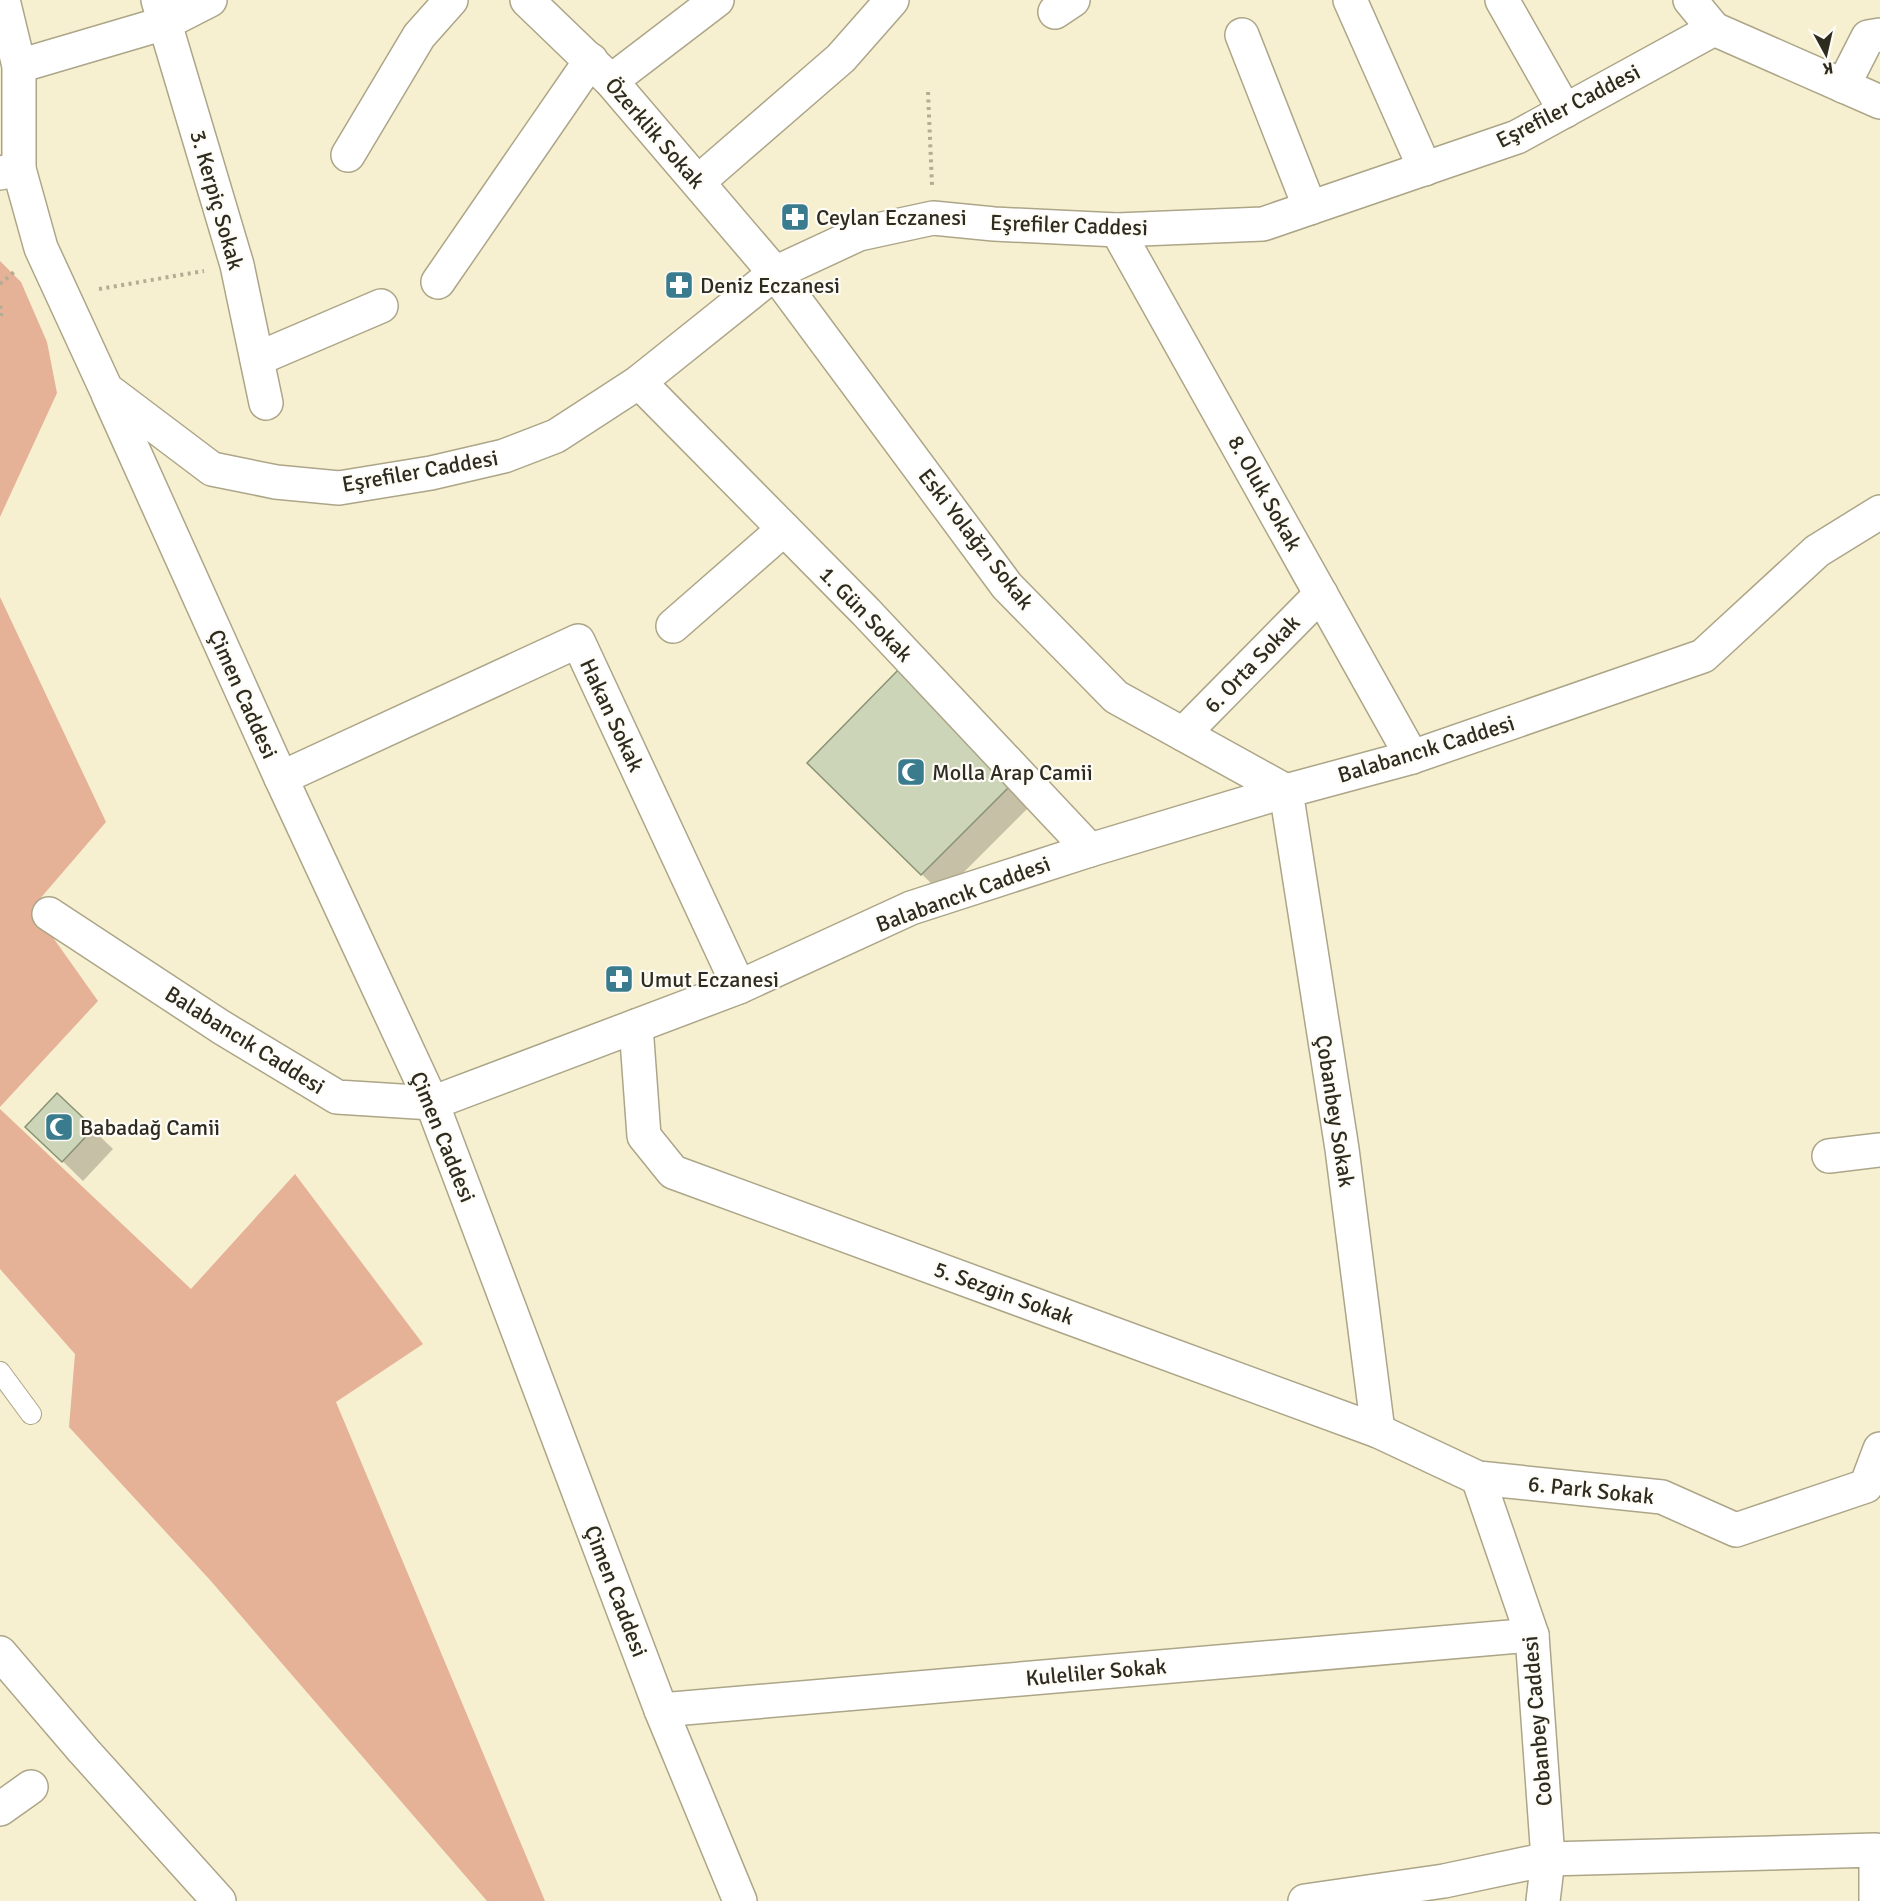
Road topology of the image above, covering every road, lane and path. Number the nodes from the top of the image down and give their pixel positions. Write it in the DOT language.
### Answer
graph roads {
  1 [pos="3,0"];
  2 [pos="210,0"];
  3 [pos="451,0"];
  4 [pos="527,0"];
  5 [pos="892,0"];
  6 [pos="1350,0"];
  7 [pos="1502,0"];
  8 [pos="1690,0"];
  9 [pos="713,1"];
  10 [pos="161,11"];
  11 [pos="1714,29"];
  12 [pos="1242,35"];
  13 [pos="1880,35"];
  14 [pos="19,66"];
  15 [pos="601,70"];
  16 [pos="1843,86"];
  17 [pos="928,92"];
  18 [pos="1880,102"];
  19 [pos="1565,111"];
  20 [pos="348,155"];
  21 [pos="1425,169"];
  22 [pos="10,171"];
  23 [pos="698,182"];
  24 [pos="1310,208"];
  25 [pos="933,218"];
  26 [pos="1117,230"];
  27 [pos="237,265"];
  28 [pos="775,273"];
  29 [pos="438,282"];
  30 [pos="63,295"];
  31 [pos="0,306"];
  32 [pos="381,306"];
  33 [pos="0,318"];
  34 [pos="257,359"];
  35 [pos="639,382"];
  36 [pos="106,389"];
  37 [pos="266,403"];
  38 [pos="1880,512"];
  39 [pos="784,529"];
  40 [pos="1321,594"];
  41 [pos="673,626"];
  42 [pos="1183,734"];
  43 [pos="1413,756"];
  44 [pos="281,778"];
  45 [pos="1286,792"];
  46 [pos="1090,850"];
  47 [pos="49,914"];
  48 [pos="739,987"];
  49 [pos="636,1026"];
  50 [pos="432,1103"];
  51 [pos="1880,1150"];
  52 [pos="1829,1156"];
  53 [pos="0,1372"];
  54 [pos="31,1414"];
  55 [pos="1378,1431"];
  56 [pos="1880,1449"];
  57 [pos="1478,1478"];
  58 [pos="1532,1635"];
  59 [pos="0,1653"];
  60 [pos="661,1710"];
  61 [pos="31,1787"];
  62 [pos="0,1809"];
  63 [pos="1548,1859"];
  64 [pos="219,1901"];
  65 [pos="740,1901"];
  66 [pos="1305,1901"];
  67 [pos="1544,1901"];
  68 [pos="1876,1901"];
  1 -- 14 [label="street, Eşrefiler Caddesi"];
  2 -- 10 [label="street"];
  3 -- 20 [label="street"];
  4 -- 15 [label="street, Özerklik Sokak"];
  5 -- 23 [label="street"];
  6 -- 21 [label="street"];
  7 -- 19 [label="street"];
  8 -- 11 [label="street"];
  9 -- 15 [label="street"];
  10 -- 14 [label="street"];
  10 -- 27 [label="street, 3. Kerpiç Sokak"];
  11 -- 16 [label="street"];
  11 -- 19 [label="street, Eşrefiler Caddesi"];
  12 -- 24 [label="street"];
  13 -- 16 [label="street"];
  14 -- 22 [label="street, Eşrefiler Caddesi"];
  15 -- 23 [label="street, Özerklik Sokak"];
  15 -- 29 [label="street"];
  16 -- 18 [label="street"];
  17 -- 25 [label="path"];
  19 -- 21 [label="street, Eşrefiler Caddesi"];
  21 -- 24 [label="street, Eşrefiler Caddesi"];
  22 -- 30 [label="street, Eşrefiler Caddesi"];
  23 -- 28 [label="street, Özerklik Sokak"];
  24 -- 26 [label="street, Eşrefiler Caddesi"];
  25 -- 26 [label="street, Eşrefiler Caddesi"];
  25 -- 28 [label="street, Eşrefiler Caddesi"];
  26 -- 40 [label="street, 8. Oluk Sokak"];
  27 -- 30 [label="path"];
  27 -- 34 [label="street, 3. Kerpiç Sokak"];
  28 -- 35 [label="street, Eşrefiler Caddesi"];
  28 -- 42 [label="street, Eski Yolağzı Sokak"];
  30 -- 36 [label="street, Eşrefiler Caddesi"];
  31 -- 33 [label="path"];
  32 -- 34 [label="street"];
  34 -- 37 [label="street, 3. Kerpiç Sokak"];
  35 -- 36 [label="street, Eşrefiler Caddesi"];
  35 -- 39 [label="street, 1. Gün Sokak"];
  36 -- 44 [label="street, Çimen Caddesi"];
  38 -- 43 [label="street, Balabancık Caddesi"];
  39 -- 41 [label="street"];
  39 -- 46 [label="street, 1. Gün Sokak"];
  40 -- 42 [label="street, 6. Orta Sokak"];
  40 -- 43 [label="street, 8. Oluk Sokak"];
  42 -- 45 [label="street, Eski Yolağzı Sokak"];
  43 -- 45 [label="street, Balabancık Caddesi"];
  44 -- 48 [label="street, Hakan Sokak"];
  44 -- 50 [label="street, Çimen Caddesi"];
  45 -- 46 [label="street, Balabancık Caddesi"];
  45 -- 55 [label="street, Çobanbey Sokak"];
  46 -- 48 [label="street, Balabancık Caddesi"];
  47 -- 50 [label="street, Balabancık Caddesi"];
  48 -- 49 [label="street, Balabancık Caddesi"];
  49 -- 50 [label="street, Balabancık Caddesi"];
  49 -- 55 [label="street, 5. Sezgin Sokak"];
  50 -- 60 [label="street, Çimen Caddesi"];
  51 -- 52 [label="street"];
  53 -- 54 [label="lane"];
  55 -- 57 [label="street, 5. Sezgin Sokak"];
  56 -- 57 [label="street, 6. Park Sokak"];
  57 -- 58 [label="street, Cobanbey Caddesi"];
  58 -- 60 [label="street, Kuleliler Sokak"];
  58 -- 63 [label="street, Cobanbey Caddesi"];
  59 -- 64 [label="street"];
  60 -- 65 [label="street, Çimen Caddesi"];
  61 -- 62 [label="street"];
  63 -- 66 [label="street"];
  63 -- 67 [label="street, Cobanbey Caddesi"];
  63 -- 68 [label="street"];
}
